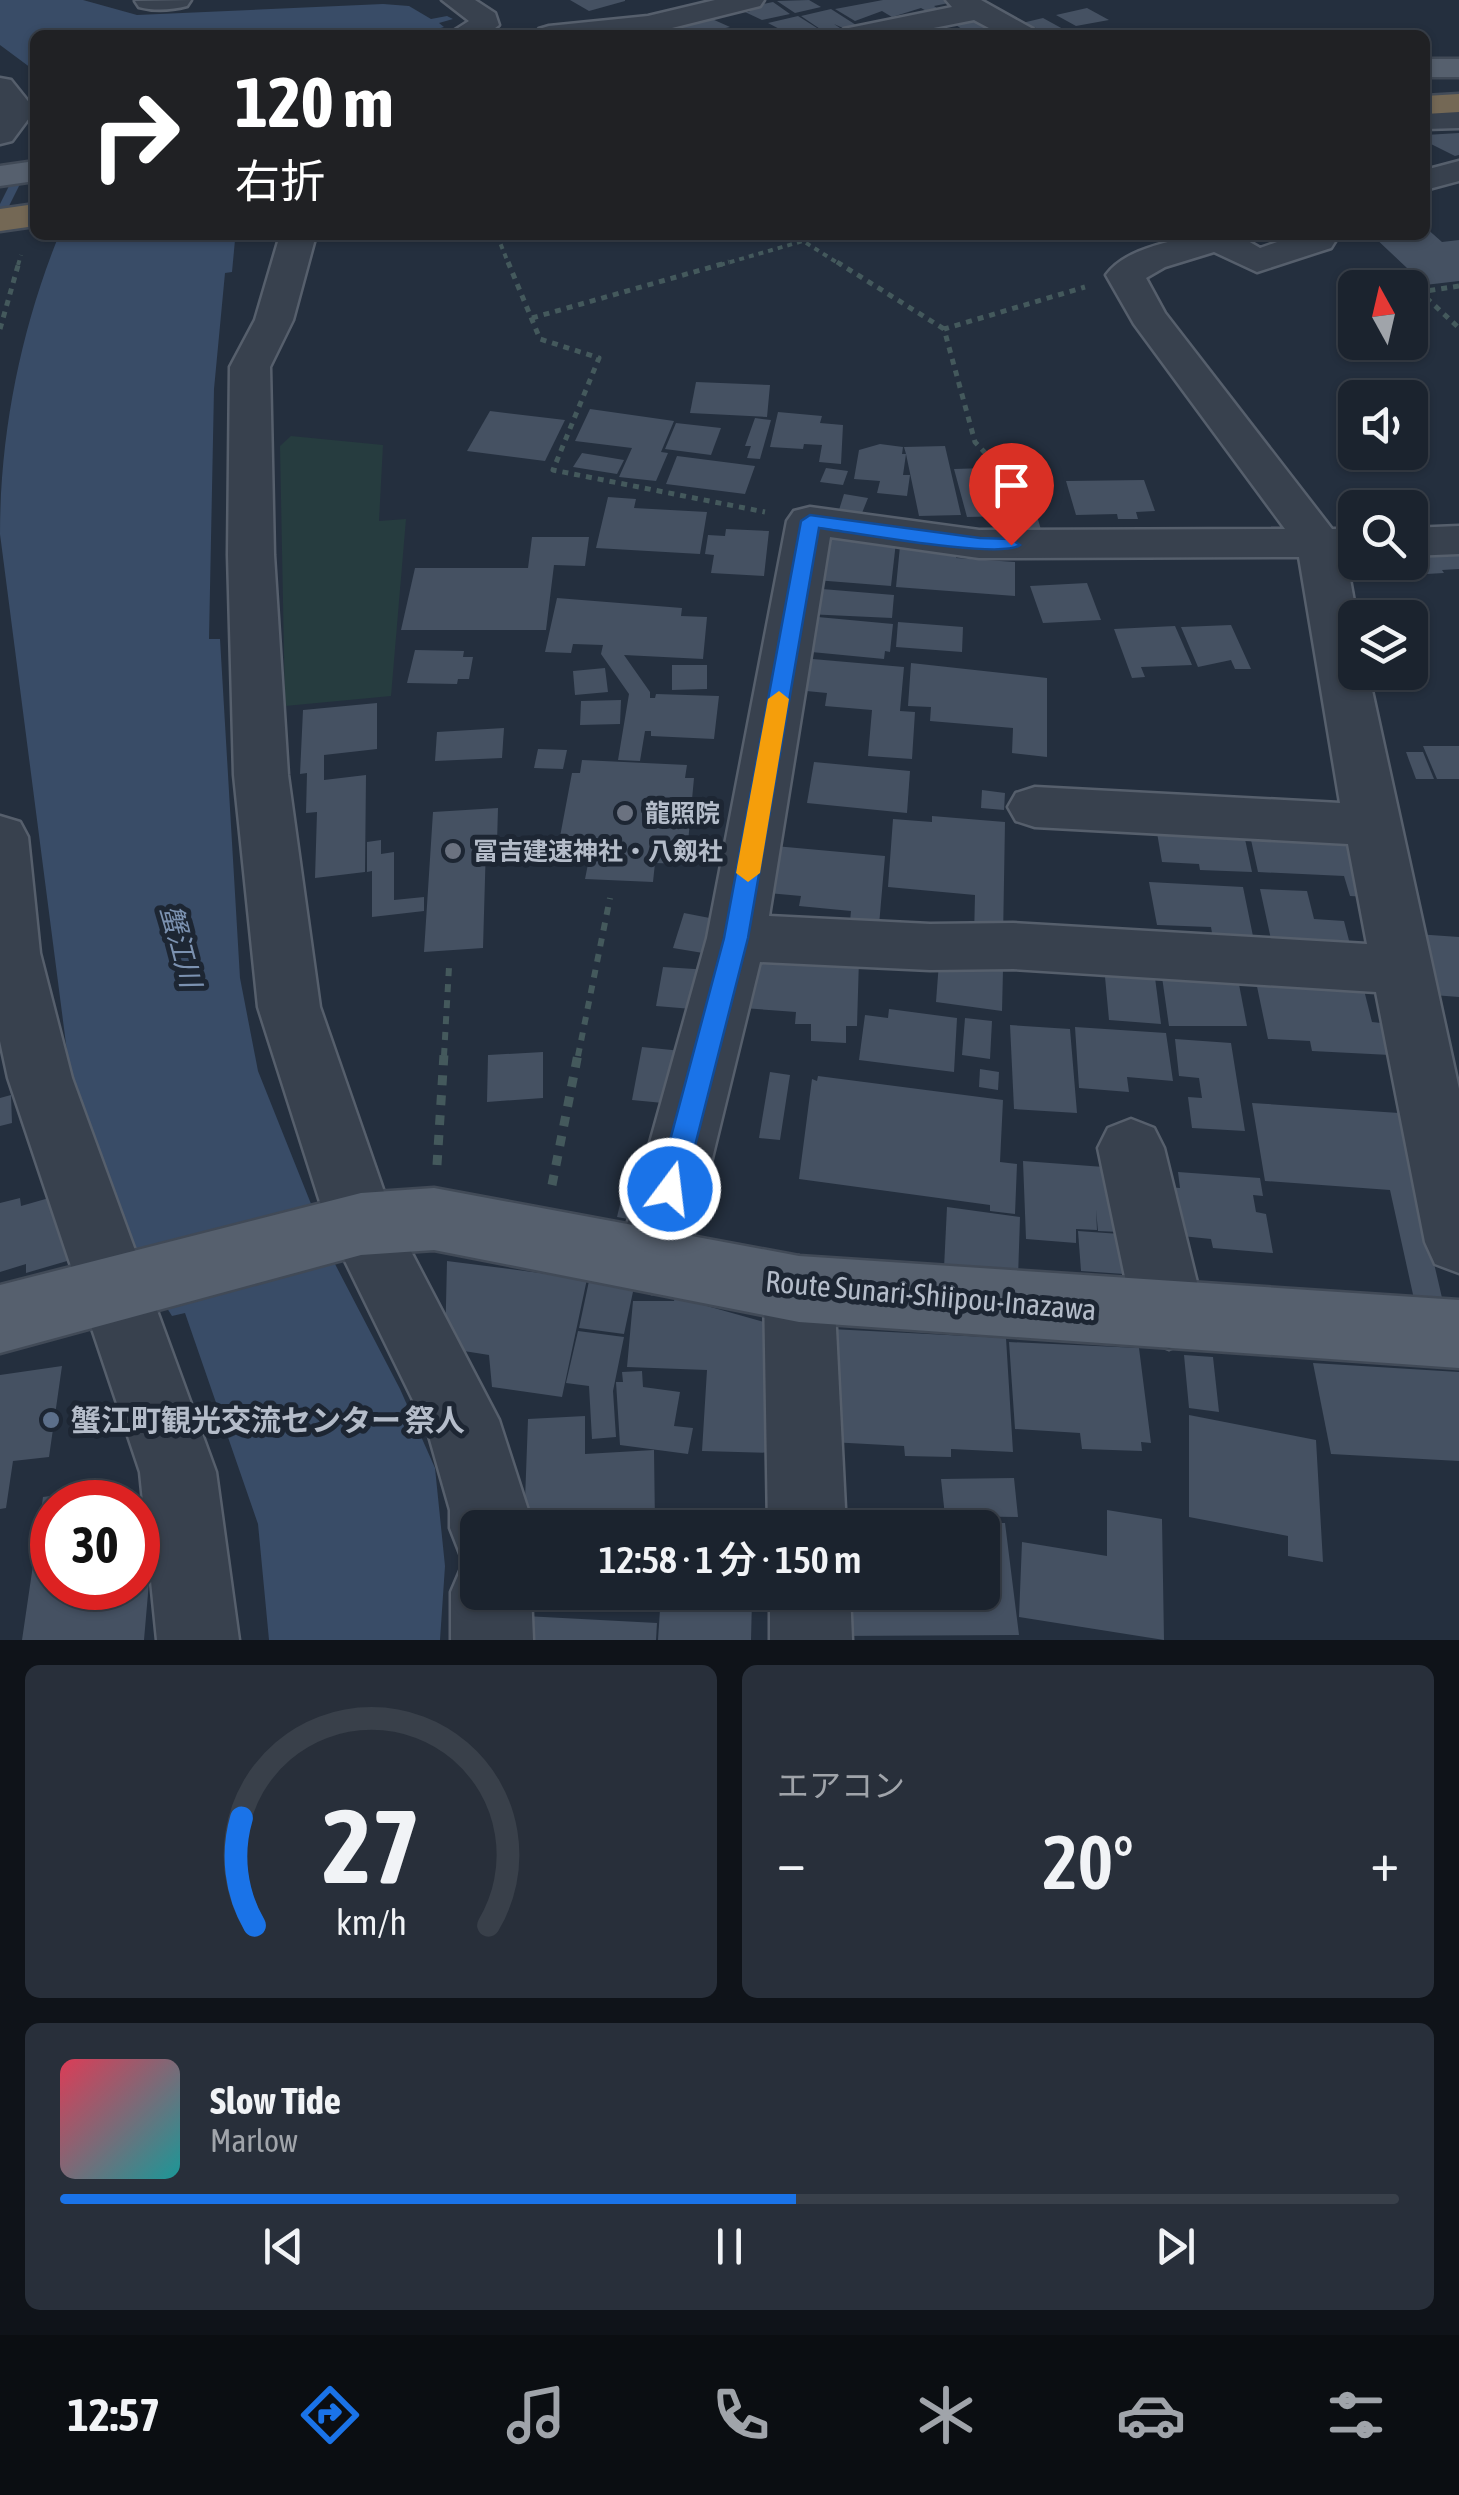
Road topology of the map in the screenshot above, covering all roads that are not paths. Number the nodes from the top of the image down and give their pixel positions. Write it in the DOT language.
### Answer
graph roads {
  1 [pos="177,0"];
  2 [pos="456,0"];
  3 [pos="750,0"];
  4 [pos="149,1"];
  5 [pos="970,5"];
  6 [pos="720,9"];
  7 [pos="473,27"];
  8 [pos="762,28"];
  9 [pos="598,30"];
  10 [pos="873,30"];
  11 [pos="1014,30"];
  12 [pos="1430,68"];
  13 [pos="1459,68"];
  14 [pos="1459,85"];
  15 [pos="1430,86"];
  16 [pos="1430,104"];
  17 [pos="1459,104"];
  18 [pos="1459,118"];
  19 [pos="1430,119"];
  20 [pos="1459,170"];
  21 [pos="30,173"];
  22 [pos="0,176"];
  23 [pos="1430,179"];
  24 [pos="30,194"];
  25 [pos="0,198"];
  26 [pos="0,220"];
  27 [pos="30,230"];
  28 [pos="297,240"];
  29 [pos="1216,240"];
  30 [pos="1230,240"];
  31 [pos="1318,240"];
  32 [pos="1459,540"];
  33 [pos="1428,541"];
  34 [pos="1337,544"];
  35 [pos="1035,807"];
  36 [pos="1372,825"];
  37 [pos="0,837"];
  38 [pos="736,938"];
  39 [pos="1404,970"];
  40 [pos="20,1081"];
  41 [pos="1131,1148"];
  42 [pos="355,1226"];
  43 [pos="1459,1242"];
  44 [pos="652,1261"];
  45 [pos="799,1289"];
  46 [pos="114,1290"];
  47 [pos="1169,1315"];
  48 [pos="0,1318"];
  49 [pos="1459,1334"];
  50 [pos="489,1510"];
  51 [pos="807,1510"];
  52 [pos="491,1610"];
  53 [pos="811,1610"];
  54 [pos="198,1640"];
  55 [pos="492,1640"];
  56 [pos="812,1640"];
  1 -- 4 [label="street"];
  2 -- 7 [label="street"];
  3 -- 6 [label="street"];
  5 -- 10 [label="street"];
  5 -- 11 [label="street"];
  6 -- 8 [label="street"];
  6 -- 9 [label="street"];
  12 -- 13 [label="main road"];
  14 -- 15 [label="highway"];
  16 -- 17 [label="highway"];
  18 -- 19 [label="street"];
  20 -- 23 [label="street"];
  21 -- 22 [label="main road"];
  24 -- 25 [label="highway"];
  26 -- 27 [label="highway"];
  28 -- 42 [label="street"];
  29 -- 34 [label="street"];
  30 -- 31 [label="street"];
  32 -- 33 [label="street"];
  34 -- 36 [label="street"];
  34 -- 38 [label="street"];
  35 -- 36 [label="street"];
  36 -- 39 [label="street"];
  37 -- 40 [label="street"];
  38 -- 39 [label="street"];
  38 -- 44 [label="street"];
  39 -- 43 [label="street"];
  40 -- 46 [label="street"];
  41 -- 47 [label="street"];
  42 -- 44 [label="main road, Route Sunari-Shiipou-Inazawa"];
  42 -- 46 [label="main road, Route Sunari-Shiipou-Inazawa"];
  42 -- 50 [label="street"];
  44 -- 45 [label="main road, Route Sunari-Shiipou-Inazawa"];
  45 -- 47 [label="main road, Route Sunari-Shiipou-Inazawa"];
  45 -- 51 [label="street"];
  46 -- 48 [label="main road, Route Sunari-Shiipou-Inazawa"];
  46 -- 54 [label="street"];
  47 -- 49 [label="main road, Route Sunari-Shiipou-Inazawa"];
  52 -- 55 [label="street"];
  53 -- 56 [label="street"];
}
